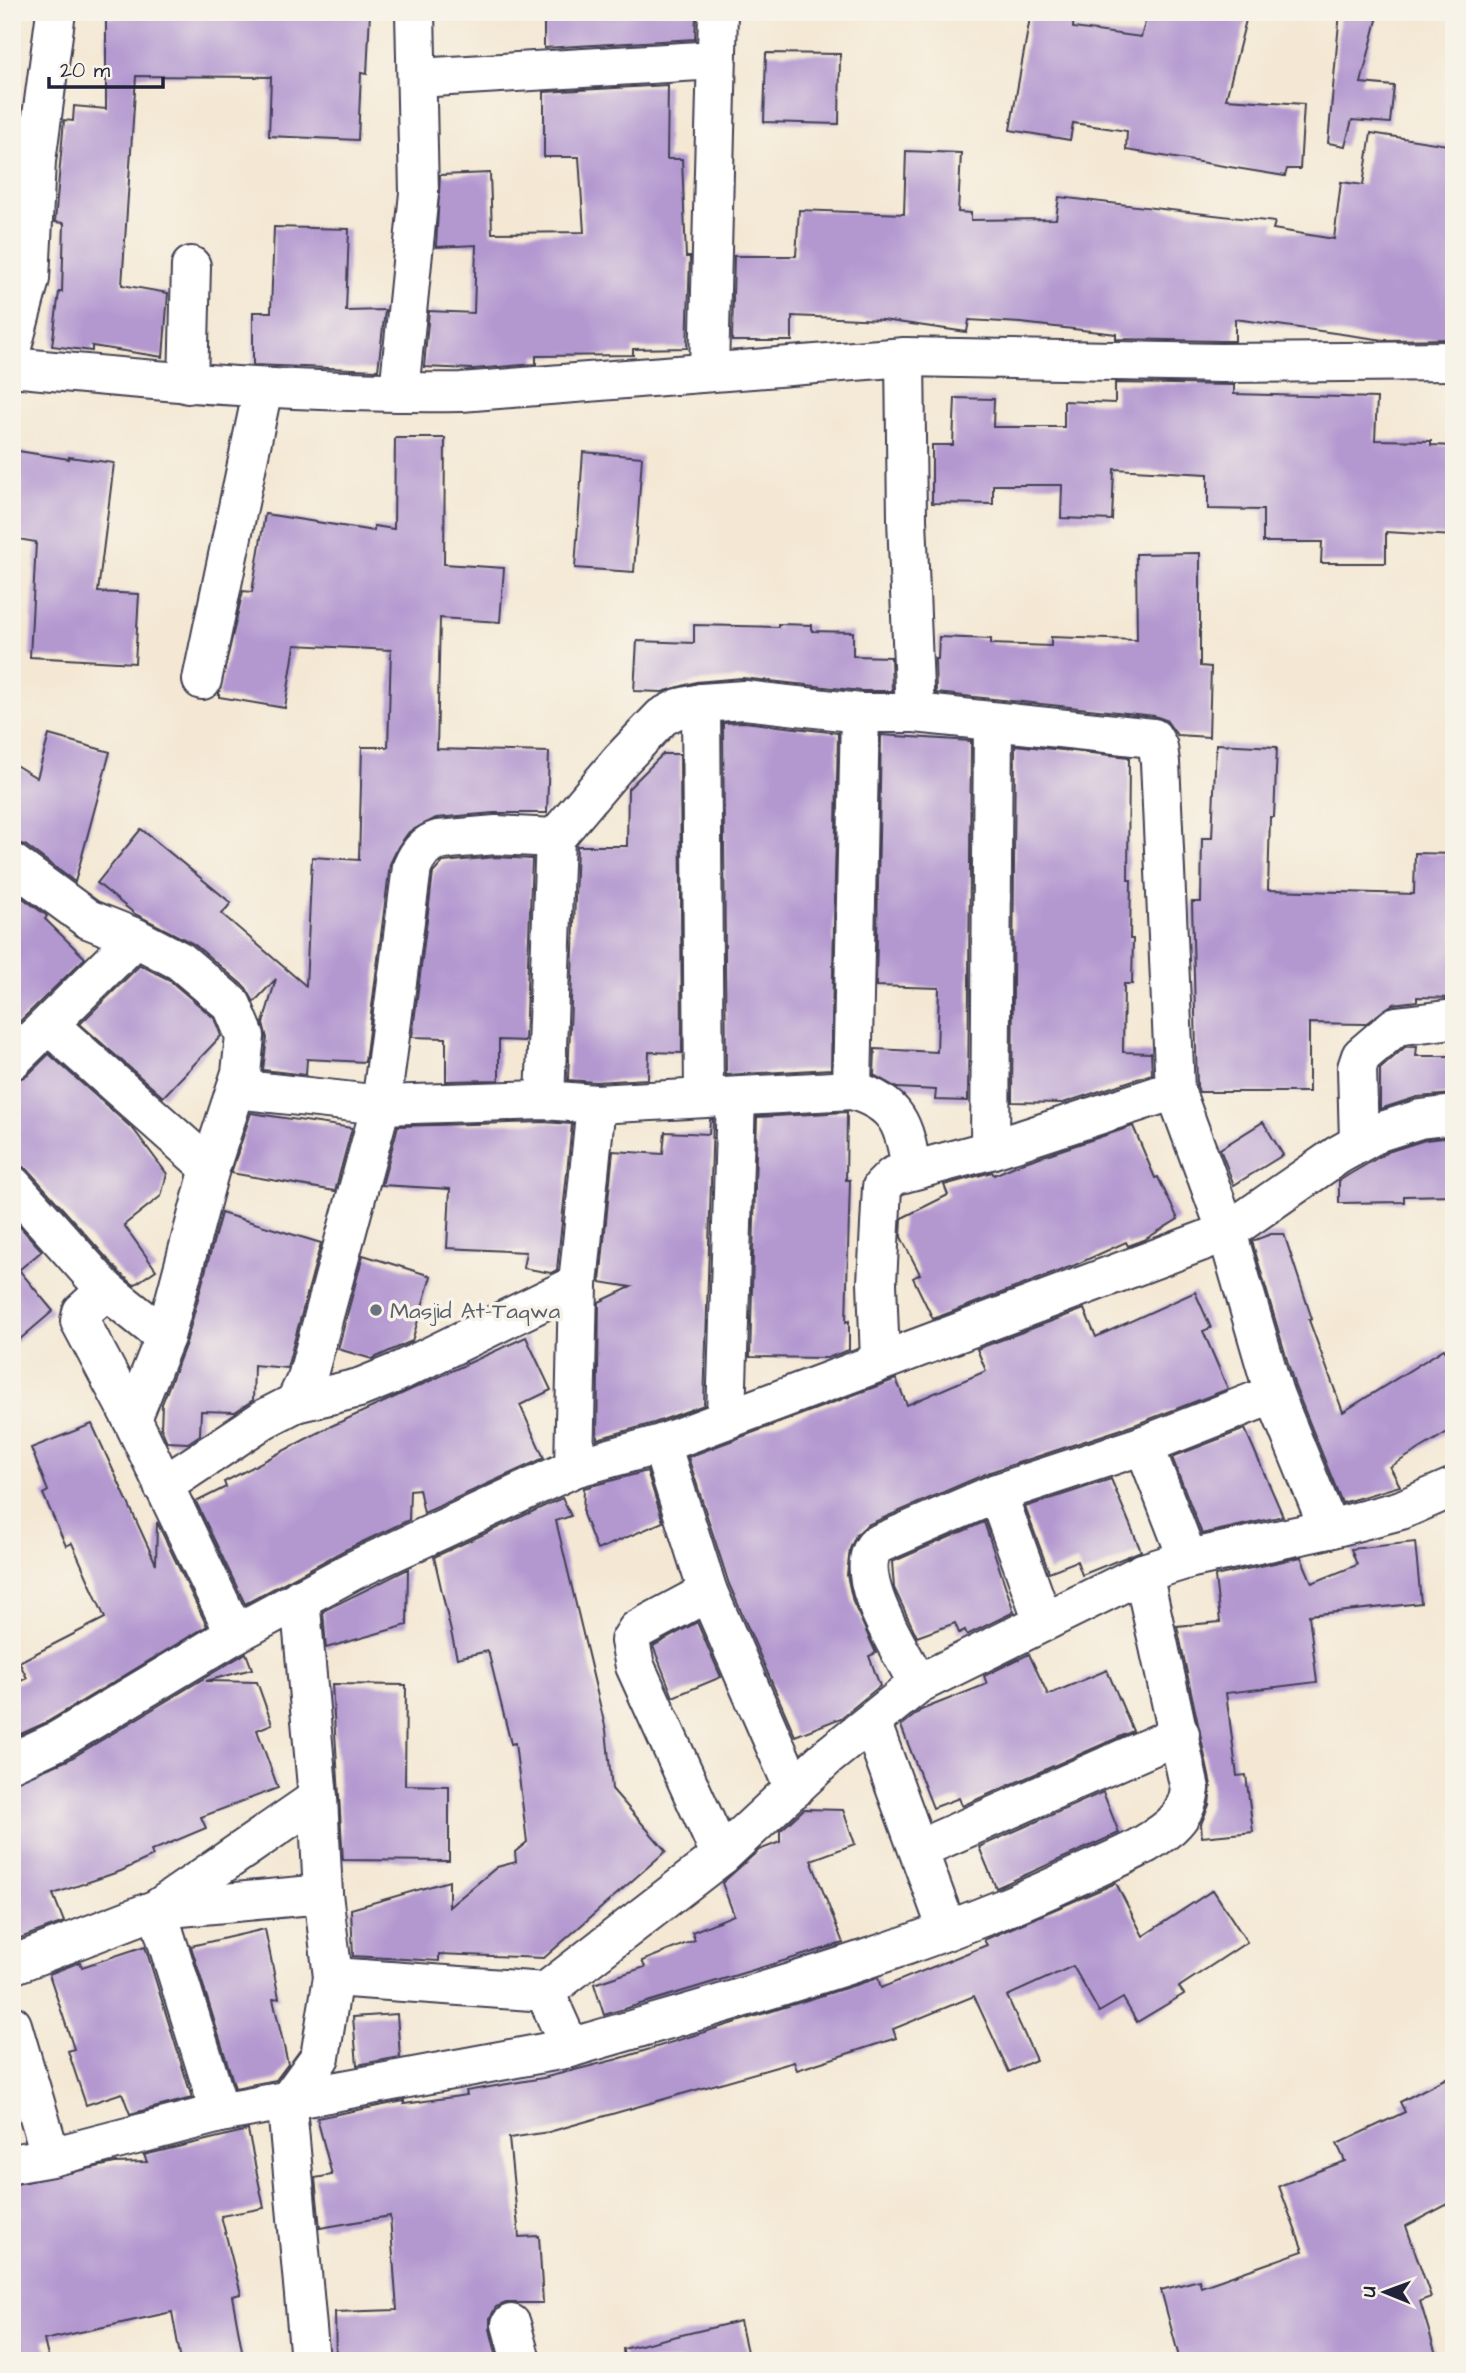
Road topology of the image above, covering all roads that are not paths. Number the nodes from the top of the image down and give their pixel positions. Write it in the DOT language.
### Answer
graph roads {
  1 [pos="56,12"];
  2 [pos="415,12"];
  3 [pos="718,12"];
  4 [pos="716,60"];
  5 [pos="417,78"];
  6 [pos="191,266"];
  7 [pos="12,347"];
  8 [pos="905,357"];
  9 [pos="1454,361"];
  10 [pos="12,367"];
  11 [pos="709,371"];
  12 [pos="188,384"];
  13 [pos="263,388"];
  14 [pos="399,392"];
  15 [pos="202,680"];
  16 [pos="701,703"];
  17 [pos="860,713"];
  18 [pos="915,713"];
  19 [pos="993,722"];
  20 [pos="555,838"];
  21 [pos="12,863"];
  22 [pos="136,938"];
  23 [pos="1454,1019"];
  24 [pos="50,1026"];
  25 [pos="12,1060"];
  26 [pos="236,1089"];
  27 [pos="852,1090"];
  28 [pos="1175,1090"];
  29 [pos="720,1097"];
  30 [pos="545,1100"];
  31 [pos="596,1104"];
  32 [pos="381,1105"];
  33 [pos="1454,1115"];
  34 [pos="1359,1142"];
  35 [pos="990,1150"];
  36 [pos="210,1168"];
  37 [pos="911,1170"];
  38 [pos="12,1185"];
  39 [pos="1227,1232"];
  40 [pos="578,1284"];
  41 [pos="106,1290"];
  42 [pos="165,1337"];
  43 [pos="880,1360"];
  44 [pos="1274,1394"];
  45 [pos="295,1403"];
  46 [pos="726,1417"];
  47 [pos="132,1419"];
  48 [pos="661,1444"];
  49 [pos="1144,1445"];
  50 [pos="573,1468"];
  51 [pos="163,1486"];
  52 [pos="1454,1487"];
  53 [pos="997,1493"];
  54 [pos="1329,1529"];
  55 [pos="1188,1559"];
  56 [pos="1143,1573"];
  57 [pos="708,1592"];
  58 [pos="300,1598"];
  59 [pos="1043,1621"];
  60 [pos="235,1634"];
  61 [pos="918,1684"];
  62 [pos="872,1724"];
  63 [pos="1180,1734"];
  64 [pos="12,1762"];
  65 [pos="794,1789"];
  66 [pos="318,1798"];
  67 [pos="919,1849"];
  68 [pos="721,1856"];
  69 [pos="323,1894"];
  70 [pos="156,1909"];
  71 [pos="947,1928"];
  72 [pos="12,1965"];
  73 [pos="332,1976"];
  74 [pos="545,1992"];
  75 [pos="12,2025"];
  76 [pos="570,2048"];
  77 [pos="290,2098"];
  78 [pos="220,2113"];
  79 [pos="51,2157"];
  80 [pos="12,2164"];
  81 [pos="511,2324"];
  82 [pos="310,2361"];
  83 [pos="521,2361"];
  1 -- 7 [label="street"];
  2 -- 5 [label="street"];
  3 -- 4 [label="street"];
  4 -- 5 [label="street"];
  4 -- 11 [label="street"];
  5 -- 14 [label="street"];
  6 -- 12 [label="street"];
  8 -- 9 [label="street"];
  8 -- 11 [label="street"];
  8 -- 18 [label="street"];
  10 -- 12 [label="street"];
  11 -- 14 [label="street"];
  12 -- 13 [label="street"];
  13 -- 14 [label="street"];
  13 -- 15 [label="street"];
  16 -- 17 [label="street"];
  16 -- 20 [label="street"];
  16 -- 29 [label="street"];
  17 -- 18 [label="street"];
  17 -- 27 [label="street"];
  18 -- 19 [label="street"];
  19 -- 28 [label="street"];
  19 -- 35 [label="street"];
  20 -- 30 [label="street"];
  20 -- 32 [label="street"];
  21 -- 22 [label="street"];
  22 -- 24 [label="street"];
  22 -- 26 [label="street"];
  23 -- 34 [label="street"];
  24 -- 25 [label="street"];
  24 -- 36 [label="street"];
  26 -- 32 [label="street"];
  26 -- 36 [label="street"];
  27 -- 29 [label="street"];
  27 -- 37 [label="street"];
  28 -- 35 [label="street"];
  28 -- 39 [label="street"];
  29 -- 31 [label="street"];
  29 -- 46 [label="street"];
  30 -- 31 [label="street"];
  30 -- 32 [label="street"];
  31 -- 40 [label="street"];
  32 -- 45 [label="street"];
  33 -- 34 [label="street"];
  34 -- 39 [label="street"];
  35 -- 37 [label="street"];
  36 -- 42 [label="street"];
  37 -- 43 [label="street"];
  38 -- 41 [label="street"];
  39 -- 43 [label="street"];
  39 -- 44 [label="street"];
  40 -- 45 [label="street"];
  40 -- 50 [label="street"];
  41 -- 42 [label="street"];
  41 -- 47 [label="street"];
  42 -- 47 [label="street"];
  43 -- 46 [label="street"];
  44 -- 49 [label="street"];
  44 -- 54 [label="street"];
  45 -- 51 [label="street"];
  46 -- 48 [label="street"];
  47 -- 51 [label="street"];
  48 -- 50 [label="street"];
  48 -- 57 [label="street"];
  49 -- 53 [label="street"];
  49 -- 55 [label="street"];
  50 -- 58 [label="street"];
  51 -- 60 [label="street"];
  52 -- 54 [label="street"];
  53 -- 59 [label="street"];
  53 -- 61 [label="street"];
  54 -- 55 [label="street"];
  55 -- 56 [label="street"];
  56 -- 59 [label="street"];
  56 -- 63 [label="street"];
  57 -- 65 [label="street"];
  57 -- 68 [label="street"];
  58 -- 60 [label="street"];
  58 -- 66 [label="street"];
  59 -- 61 [label="street"];
  60 -- 64 [label="street"];
  61 -- 62 [label="street"];
  62 -- 65 [label="street"];
  62 -- 67 [label="street"];
  63 -- 67 [label="street"];
  63 -- 71 [label="street"];
  65 -- 68 [label="street"];
  66 -- 69 [label="street"];
  66 -- 70 [label="street"];
  67 -- 71 [label="street"];
  68 -- 74 [label="street"];
  69 -- 70 [label="street"];
  69 -- 73 [label="street"];
  70 -- 72 [label="street"];
  70 -- 78 [label="street"];
  71 -- 76 [label="street"];
  73 -- 74 [label="street"];
  73 -- 77 [label="street"];
  74 -- 76 [label="street"];
  75 -- 79 [label="street"];
  76 -- 77 [label="street"];
  77 -- 78 [label="street"];
  77 -- 82 [label="street"];
  78 -- 79 [label="street"];
  79 -- 80 [label="street"];
  81 -- 83 [label="street"];
}
